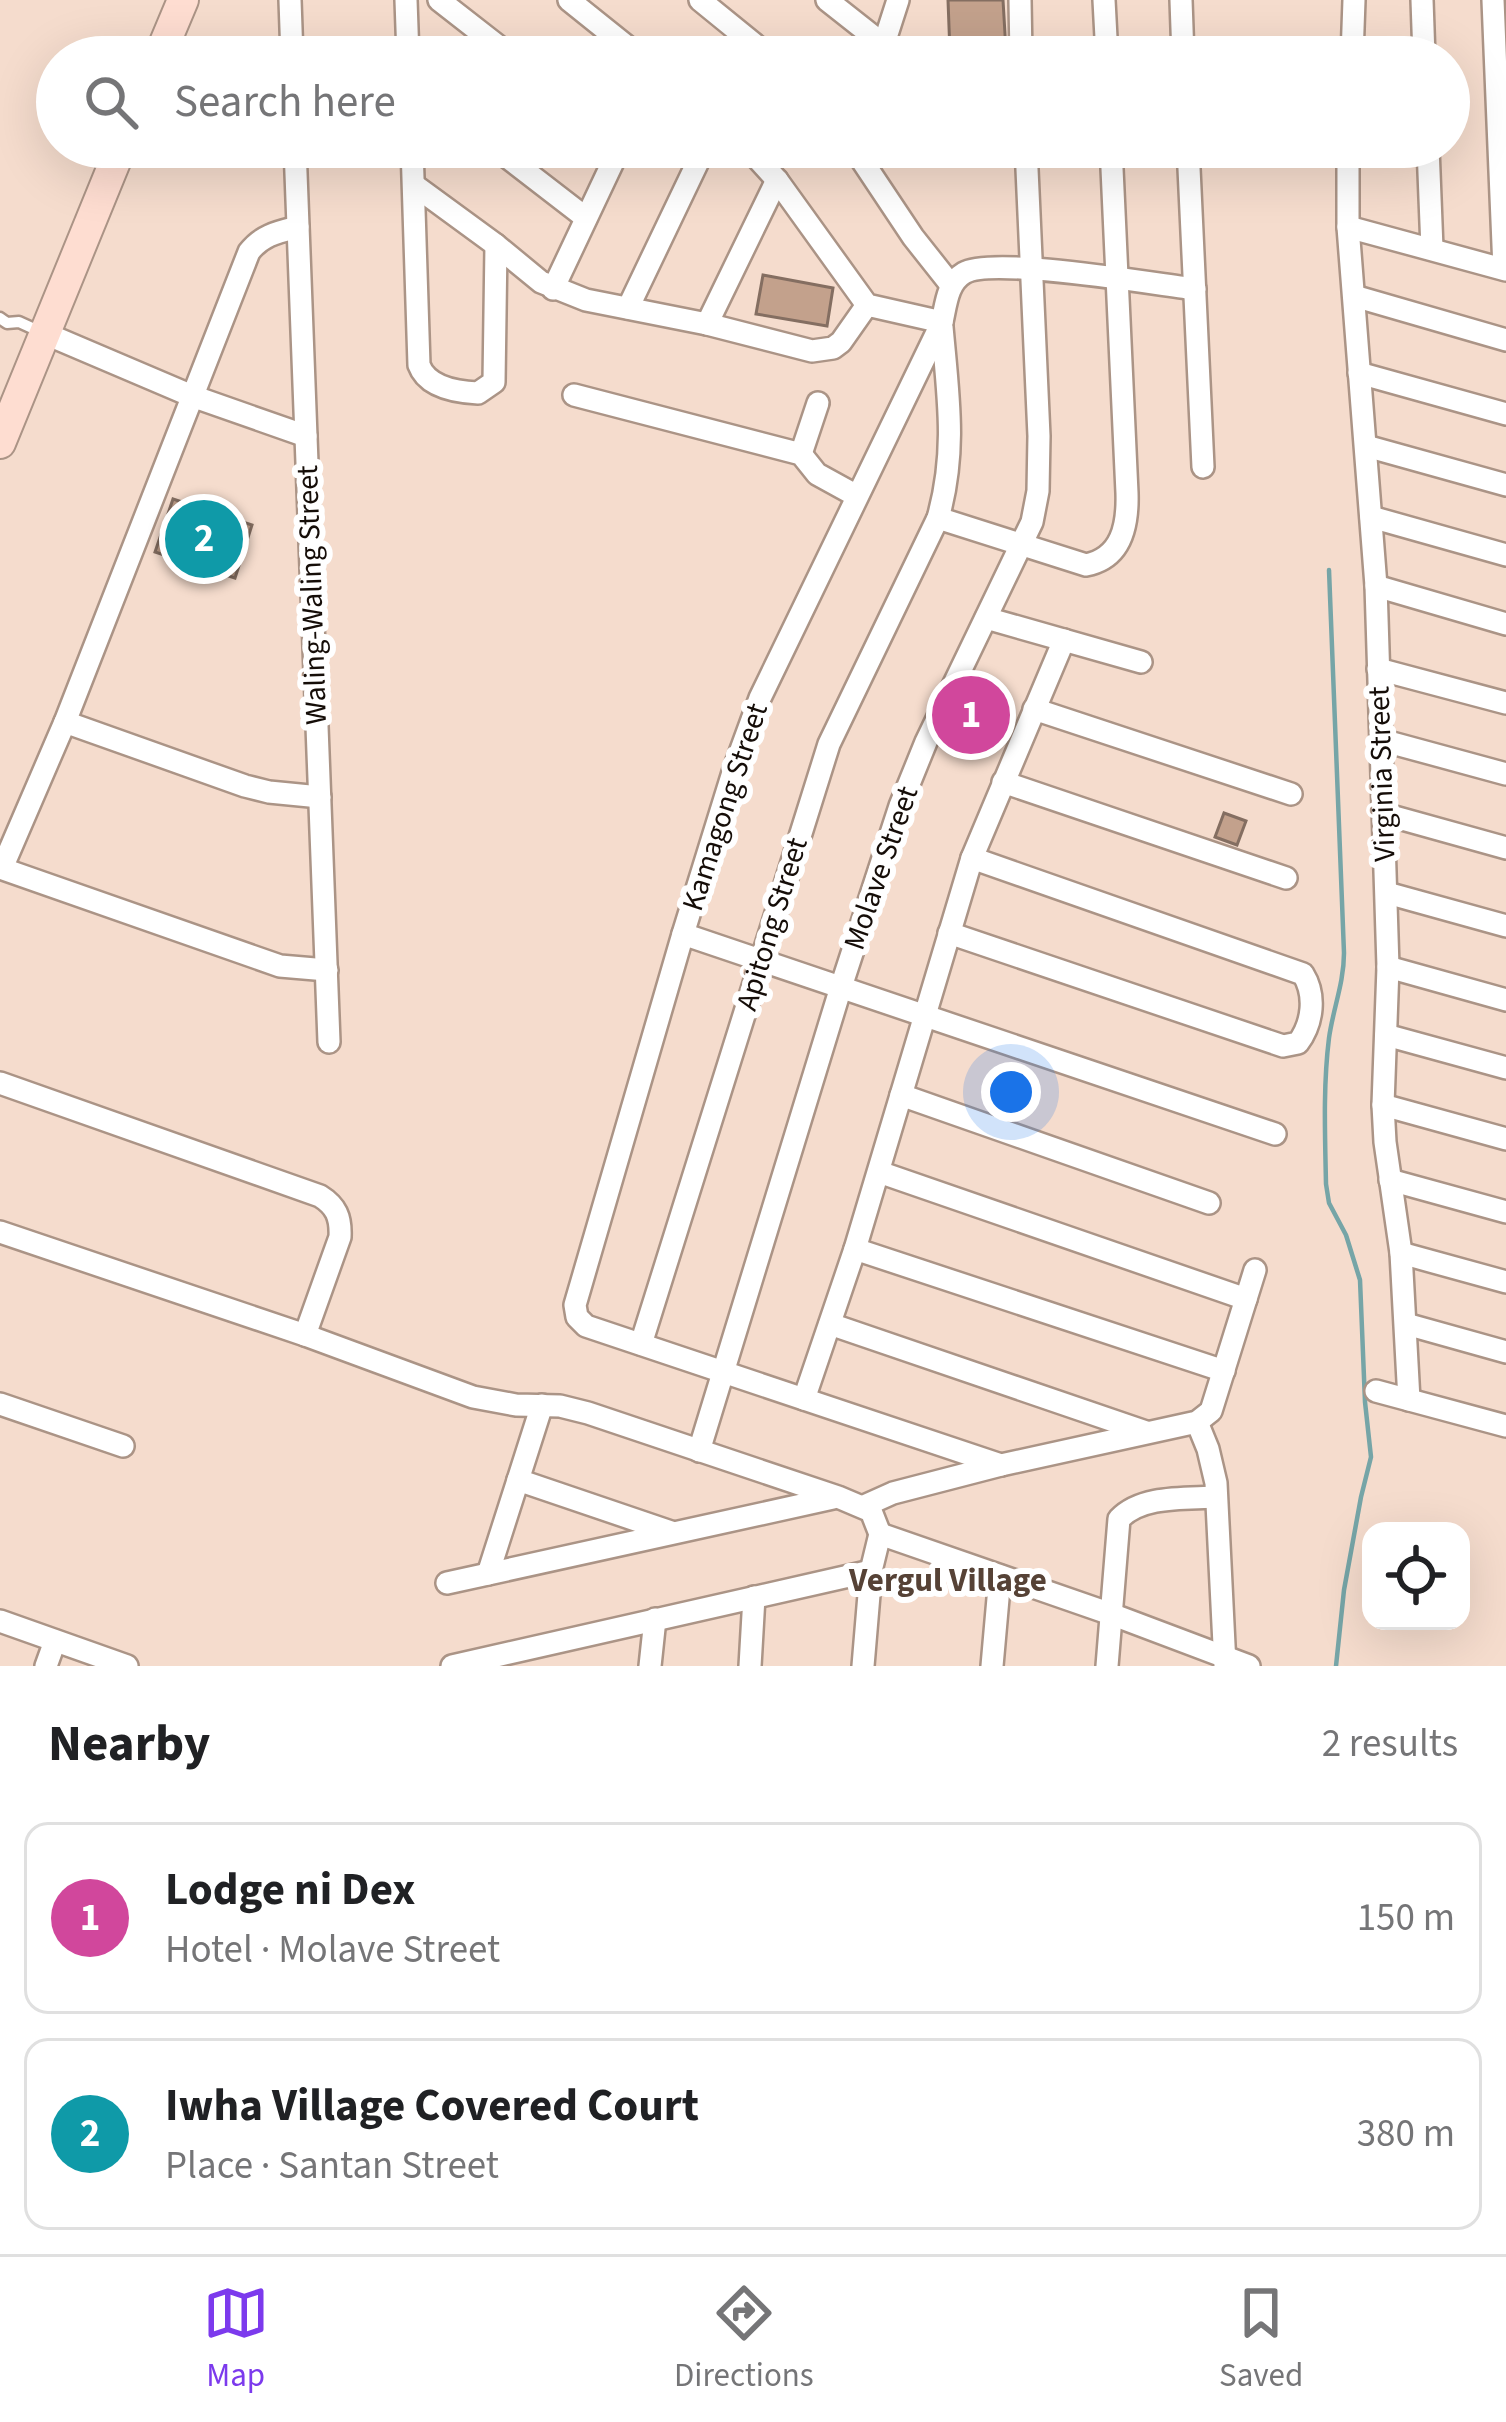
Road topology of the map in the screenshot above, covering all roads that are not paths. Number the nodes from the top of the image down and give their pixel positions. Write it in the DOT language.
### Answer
graph roads {
  1 [pos="183,0"];
  2 [pos="290,0"];
  3 [pos="406,0"];
  4 [pos="439,0"];
  5 [pos="569,0"];
  6 [pos="700,0"];
  7 [pos="827,0"];
  8 [pos="898,0"];
  9 [pos="1020,0"];
  10 [pos="1104,0"];
  11 [pos="1180,0"];
  12 [pos="1354,0"];
  13 [pos="1422,0"];
  14 [pos="1493,0"];
  15 [pos="168,36"];
  16 [pos="291,36"];
  17 [pos="407,36"];
  18 [pos="485,36"];
  19 [pos="614,36"];
  20 [pos="744,36"];
  21 [pos="867,36"];
  22 [pos="890,36"];
  23 [pos="1021,36"];
  24 [pos="1106,36"];
  25 [pos="1182,36"];
  26 [pos="1353,36"];
  27 [pos="1423,36"];
  28 [pos="113,168"];
  29 [pos="296,168"];
  30 [pos="413,168"];
  31 [pos="521,168"];
  32 [pos="610,168"];
  33 [pos="695,168"];
  34 [pos="766,168"];
  35 [pos="867,168"];
  36 [pos="1027,168"];
  37 [pos="1112,168"];
  38 [pos="1189,168"];
  39 [pos="1348,168"];
  40 [pos="1429,168"];
  41 [pos="777,180"];
  42 [pos="414,185"];
  43 [pos="586,218"];
  44 [pos="1348,226"];
  45 [pos="298,227"];
  46 [pos="496,245"];
  47 [pos="1432,249"];
  48 [pos="1032,269"];
  49 [pos="1505,269"];
  50 [pos="1117,280"];
  51 [pos="951,285"];
  52 [pos="553,289"];
  53 [pos="1195,289"];
  54 [pos="1354,296"];
  55 [pos="867,305"];
  56 [pos="628,308"];
  57 [pos="0,318"];
  58 [pos="942,322"];
  59 [pos="707,324"];
  60 [pos="44,334"];
  61 [pos="1506,340"];
  62 [pos="1359,373"];
  63 [pos="574,395"];
  64 [pos="192,396"];
  65 [pos="818,403"];
  66 [pos="1506,414"];
  67 [pos="306,436"];
  68 [pos="0,443"];
  69 [pos="1366,446"];
  70 [pos="801,454"];
  71 [pos="1203,466"];
  72 [pos="1506,485"];
  73 [pos="857,496"];
  74 [pos="1371,517"];
  75 [pos="938,518"];
  76 [pos="1022,546"];
  77 [pos="1506,555"];
  78 [pos="1376,586"];
  79 [pos="986,618"];
  80 [pos="1506,624"];
  81 [pos="1064,640"];
  82 [pos="1141,662"];
  83 [pos="1378,669"];
  84 [pos="1506,704"];
  85 [pos="1034,709"];
  86 [pos="65,722"];
  87 [pos="1381,740"];
  88 [pos="1506,774"];
  89 [pos="1003,782"];
  90 [pos="1291,794"];
  91 [pos="320,797"];
  92 [pos="1384,814"];
  93 [pos="1506,848"];
  94 [pos="972,858"];
  95 [pos="1,868"];
  96 [pos="1286,878"];
  97 [pos="1387,893"];
  98 [pos="1506,926"];
  99 [pos="683,934"];
  100 [pos="949,934"];
  101 [pos="760,960"];
  102 [pos="1388,968"];
  103 [pos="327,970"];
  104 [pos="841,987"];
  105 [pos="1506,1000"];
  106 [pos="925,1014"];
  107 [pos="1386,1035"];
  108 [pos="329,1042"];
  109 [pos="1506,1068"];
  110 [pos="0,1083"];
  111 [pos="901,1095"];
  112 [pos="1383,1105"];
  113 [pos="1274,1134"];
  114 [pos="1506,1139"];
  115 [pos="879,1172"];
  116 [pos="1390,1180"];
  117 [pos="1209,1203"];
  118 [pos="1506,1211"];
  119 [pos="0,1232"];
  120 [pos="855,1249"];
  121 [pos="1401,1253"];
  122 [pos="1256,1270"];
  123 [pos="1506,1282"];
  124 [pos="1246,1299"];
  125 [pos="830,1324"];
  126 [pos="1406,1324"];
  127 [pos="305,1335"];
  128 [pos="641,1345"];
  129 [pos="1506,1352"];
  130 [pos="1224,1371"];
  131 [pos="723,1372"];
  132 [pos="1376,1390"];
  133 [pos="804,1399"];
  134 [pos="1409,1400"];
  135 [pos="0,1404"];
  136 [pos="542,1405"];
  137 [pos="1197,1423"];
  138 [pos="1506,1426"];
  139 [pos="1147,1432"];
  140 [pos="123,1446"];
  141 [pos="699,1451"];
  142 [pos="1001,1466"];
  143 [pos="518,1480"];
  144 [pos="1216,1496"];
  145 [pos="838,1497"];
  146 [pos="864,1506"];
  147 [pos="673,1533"];
  148 [pos="880,1534"];
  149 [pos="872,1571"];
  150 [pos="488,1574"];
  151 [pos="1000,1576"];
  152 [pos="447,1583"];
  153 [pos="754,1598"];
  154 [pos="1111,1614"];
  155 [pos="655,1619"];
  156 [pos="0,1621"];
  157 [pos="55,1640"];
  158 [pos="553,1642"];
  159 [pos="1225,1661"];
  160 [pos="46,1666"];
  161 [pos="128,1666"];
  162 [pos="452,1666"];
  163 [pos="551,1666"];
  164 [pos="650,1666"];
  165 [pos="750,1666"];
  166 [pos="863,1666"];
  167 [pos="992,1666"];
  168 [pos="1107,1666"];
  169 [pos="1249,1666"];
  1 -- 15 [label="street"];
  2 -- 16 [label="street"];
  3 -- 17 [label="street"];
  4 -- 18 [label="street"];
  5 -- 19 [label="street"];
  6 -- 20 [label="street"];
  7 -- 21 [label="street"];
  8 -- 22 [label="street"];
  9 -- 23 [label="street"];
  10 -- 24 [label="street"];
  11 -- 25 [label="street"];
  12 -- 26 [label="street"];
  13 -- 27 [label="street"];
  14 -- 49 [label="street"];
  28 -- 60 [label="street"];
  29 -- 45 [label="street, Waling-Waling Street"];
  30 -- 42 [label="street"];
  31 -- 43 [label="street"];
  32 -- 43 [label="street"];
  33 -- 56 [label="street"];
  34 -- 41 [label="street"];
  35 -- 51 [label="street"];
  36 -- 48 [label="street, Molave Street"];
  37 -- 50 [label="street"];
  38 -- 53 [label="street"];
  39 -- 44 [label="street, Virginia Street"];
  40 -- 47 [label="street"];
  41 -- 55 [label="street"];
  41 -- 59 [label="street"];
  42 -- 46 [label="street"];
  42 -- 46 [label="street"];
  43 -- 52 [label="street"];
  44 -- 47 [label="street"];
  44 -- 54 [label="street, Virginia Street"];
  45 -- 64 [label="street"];
  45 -- 67 [label="street, Waling-Waling Street"];
  46 -- 52 [label="street"];
  47 -- 49 [label="street"];
  48 -- 50 [label="street"];
  48 -- 51 [label="street"];
  48 -- 76 [label="street, Molave Street"];
  50 -- 53 [label="street"];
  50 -- 76 [label="street"];
  51 -- 58 [label="street"];
  52 -- 56 [label="street"];
  53 -- 71 [label="street"];
  54 -- 61 [label="street"];
  54 -- 62 [label="street, Virginia Street"];
  55 -- 58 [label="street"];
  55 -- 59 [label="street"];
  56 -- 59 [label="street"];
  57 -- 60 [label="lane"];
  58 -- 73 [label="street, Kamagong Street"];
  58 -- 75 [label="street, Apitong Street"];
  60 -- 64 [label="street"];
  60 -- 68 [label="street"];
  62 -- 66 [label="street"];
  62 -- 69 [label="street, Virginia Street"];
  63 -- 70 [label="street"];
  64 -- 67 [label="street"];
  64 -- 86 [label="street"];
  65 -- 70 [label="street"];
  67 -- 91 [label="street, Waling-Waling Street"];
  69 -- 72 [label="street"];
  69 -- 74 [label="street, Virginia Street"];
  70 -- 73 [label="street"];
  73 -- 99 [label="street, Kamagong Street"];
  74 -- 77 [label="street"];
  74 -- 78 [label="street, Virginia Street"];
  75 -- 76 [label="street"];
  75 -- 101 [label="street, Apitong Street"];
  76 -- 79 [label="street, Molave Street"];
  78 -- 80 [label="street"];
  78 -- 83 [label="street, Virginia Street"];
  79 -- 81 [label="street"];
  79 -- 104 [label="street, Molave Street"];
  81 -- 82 [label="street"];
  81 -- 85 [label="street"];
  83 -- 84 [label="street"];
  83 -- 87 [label="street, Virginia Street"];
  85 -- 89 [label="street"];
  85 -- 90 [label="street"];
  86 -- 91 [label="street"];
  86 -- 95 [label="street"];
  87 -- 88 [label="street"];
  87 -- 92 [label="street, Virginia Street"];
  89 -- 94 [label="street"];
  89 -- 96 [label="street"];
  91 -- 103 [label="street, Waling-Waling Street"];
  92 -- 93 [label="street"];
  92 -- 97 [label="street, Virginia Street"];
  94 -- 100 [label="street"];
  94 -- 100 [label="street"];
  95 -- 103 [label="street"];
  97 -- 98 [label="street"];
  97 -- 102 [label="street, Virginia Street"];
  99 -- 101 [label="street"];
  99 -- 128 [label="street, Kamagong Street"];
  100 -- 106 [label="street"];
  101 -- 104 [label="street"];
  101 -- 128 [label="street, Apitong Street"];
  102 -- 105 [label="street"];
  102 -- 107 [label="street, Virginia Street"];
  103 -- 108 [label="street, Waling-Waling Street"];
  104 -- 106 [label="street"];
  104 -- 131 [label="street, Molave Street"];
  106 -- 111 [label="street"];
  106 -- 113 [label="street"];
  107 -- 109 [label="street"];
  107 -- 112 [label="street, Virginia Street"];
  110 -- 127 [label="street"];
  111 -- 115 [label="street"];
  111 -- 117 [label="street"];
  112 -- 114 [label="street"];
  112 -- 116 [label="street, Virginia Street"];
  115 -- 120 [label="street"];
  115 -- 124 [label="street"];
  116 -- 118 [label="street"];
  116 -- 121 [label="street, Virginia Street"];
  119 -- 127 [label="street"];
  120 -- 125 [label="street"];
  120 -- 130 [label="street"];
  121 -- 123 [label="street"];
  121 -- 126 [label="street, Virginia Street"];
  122 -- 124 [label="street"];
  124 -- 130 [label="street"];
  125 -- 133 [label="street"];
  125 -- 139 [label="street"];
  126 -- 129 [label="street"];
  126 -- 134 [label="street, Virginia Street"];
  127 -- 136 [label="street"];
  128 -- 131 [label="street"];
  130 -- 137 [label="street"];
  131 -- 133 [label="street"];
  131 -- 141 [label="street, Molave Street"];
  132 -- 134 [label="street"];
  133 -- 142 [label="street"];
  134 -- 138 [label="street"];
  135 -- 140 [label="street"];
  136 -- 141 [label="street"];
  136 -- 143 [label="street"];
  137 -- 139 [label="street"];
  137 -- 144 [label="street"];
  139 -- 142 [label="street"];
  141 -- 145 [label="street"];
  142 -- 146 [label="street"];
  143 -- 147 [label="street"];
  143 -- 150 [label="street"];
  144 -- 154 [label="street"];
  144 -- 159 [label="street"];
  145 -- 146 [label="street"];
  145 -- 147 [label="street"];
  146 -- 148 [label="street"];
  147 -- 150 [label="street"];
  148 -- 149 [label="street"];
  148 -- 151 [label="street"];
  149 -- 153 [label="street"];
  149 -- 166 [label="street"];
  150 -- 152 [label="street"];
  151 -- 154 [label="street"];
  151 -- 167 [label="street"];
  153 -- 155 [label="street"];
  153 -- 165 [label="street"];
  154 -- 159 [label="street"];
  154 -- 168 [label="street"];
  155 -- 158 [label="street"];
  155 -- 164 [label="street"];
  156 -- 157 [label="street"];
  157 -- 160 [label="street"];
  157 -- 161 [label="street"];
  158 -- 162 [label="street"];
  158 -- 163 [label="street"];
  159 -- 169 [label="street"];
}
